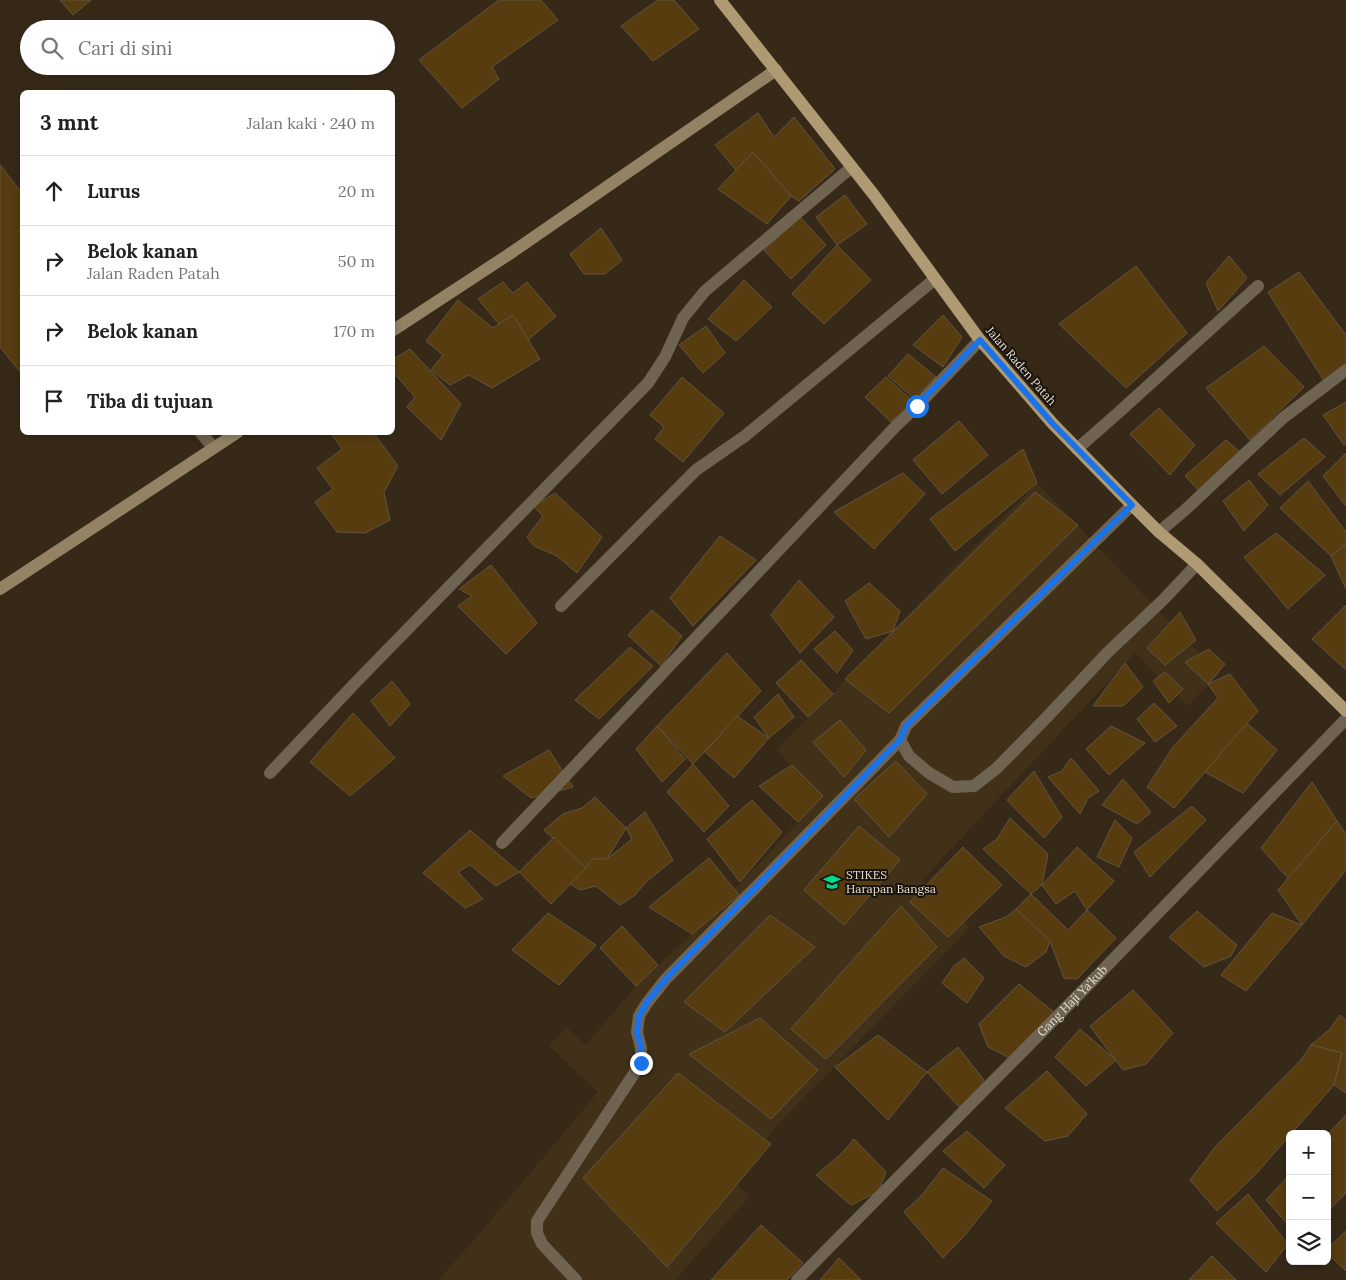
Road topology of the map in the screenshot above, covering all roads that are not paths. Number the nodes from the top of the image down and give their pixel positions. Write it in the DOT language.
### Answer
graph roads {
  1 [pos="720,0"];
  2 [pos="776,70"];
  3 [pos="852,167"];
  4 [pos="935,279"];
  5 [pos="1258,286"];
  6 [pos="395,329"];
  7 [pos="980,340"];
  8 [pos="1346,370"];
  9 [pos="203,435"];
  10 [pos="234,435"];
  11 [pos="214,448"];
  12 [pos="1077,449"];
  13 [pos="1132,505"];
  14 [pos="1159,532"];
  15 [pos="1197,564"];
  16 [pos="0,589"];
  17 [pos="561,606"];
  18 [pos="1346,711"];
  19 [pos="1346,719"];
  20 [pos="900,740"];
  21 [pos="270,773"];
  22 [pos="502,843"];
  23 [pos="576,1280"];
  24 [pos="797,1280"];
  1 -- 2 [label="main road, Jalan Raden Patah"];
  2 -- 3 [label="main road, Jalan Raden Patah"];
  2 -- 6 [label="street"];
  3 -- 4 [label="main road, Jalan Raden Patah"];
  3 -- 21 [label="street"];
  4 -- 7 [label="main road, Jalan Raden Patah"];
  4 -- 17 [label="street"];
  5 -- 12 [label="street"];
  7 -- 12 [label="main road, Jalan Raden Patah"];
  7 -- 22 [label="street"];
  8 -- 14 [label="street"];
  9 -- 11 [label="street"];
  10 -- 11 [label="street"];
  11 -- 16 [label="street"];
  12 -- 13 [label="main road, Jalan Raden Patah"];
  13 -- 14 [label="main road, Jalan Raden Patah"];
  13 -- 20 [label="street"];
  14 -- 15 [label="main road, Jalan Raden Patah"];
  15 -- 18 [label="main road, Jalan Raden Patah"];
  15 -- 20 [label="street"];
  19 -- 24 [label="street, Gang Haji Ya'kub"];
  20 -- 23 [label="street"];
}
